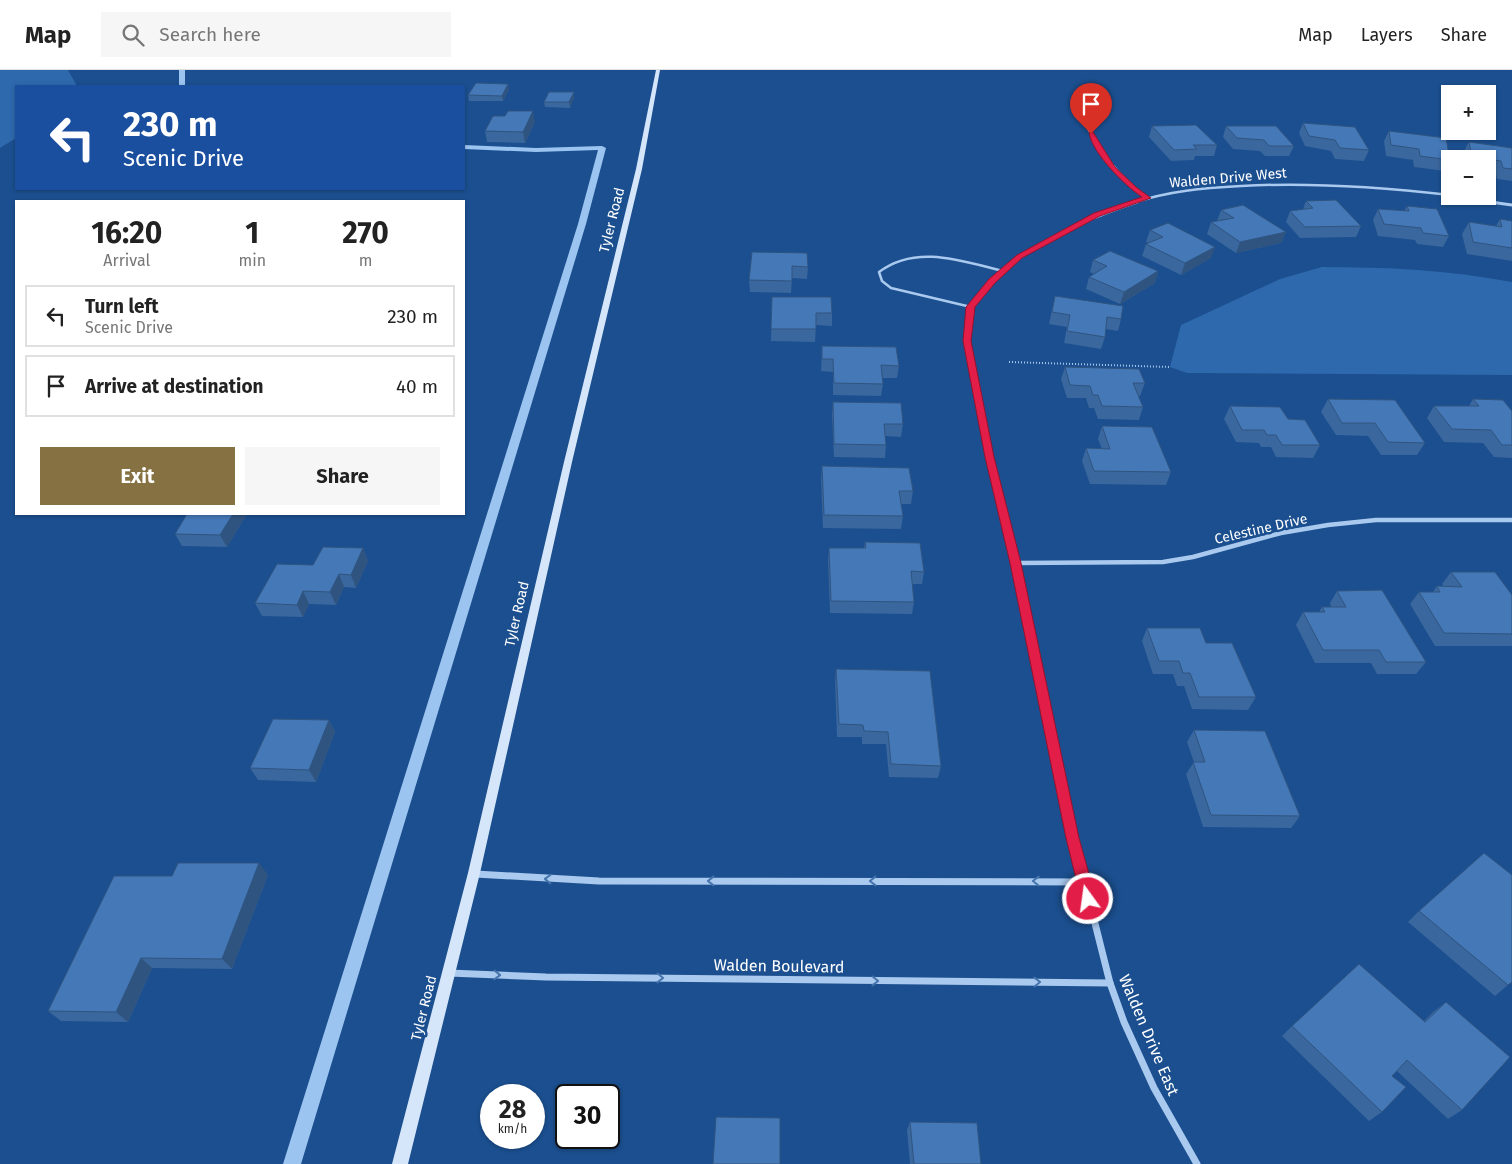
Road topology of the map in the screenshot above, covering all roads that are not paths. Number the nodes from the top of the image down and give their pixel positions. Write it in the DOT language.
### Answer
graph roads {
  1 [pos="658,70"];
  2 [pos="1084,121"];
  3 [pos="1441,195"];
  4 [pos="1147,198"];
  5 [pos="1496,202"];
  6 [pos="1512,205"];
  7 [pos="1004,271"];
  8 [pos="970,307"];
  9 [pos="1512,520"];
  10 [pos="1016,563"];
  11 [pos="474,873"];
  12 [pos="1084,882"];
  13 [pos="448,973"];
  14 [pos="1110,983"];
  15 [pos="400,1164"];
  16 [pos="1197,1164"];
  1 -- 11 [label="street, Tyler Road"];
  2 -- 4 [label="street"];
  3 -- 4 [label="street, Walden Drive West"];
  4 -- 7 [label="street, Walden Drive West"];
  5 -- 6 [label="street"];
  7 -- 8 [label="street, Walden Drive West"];
  7 -- 8 [label="lane"];
  8 -- 10 [label="street"];
  9 -- 10 [label="street, Celestine Drive"];
  10 -- 12 [label="street"];
  12 -- 11 [label="street, one-way"];
  11 -- 13 [label="street, Tyler Road"];
  12 -- 14 [label="street, Walden Drive East"];
  13 -- 14 [label="street, Walden Boulevard, one-way"];
  13 -- 15 [label="street, Tyler Road"];
  14 -- 16 [label="street, Walden Drive East"];
}
